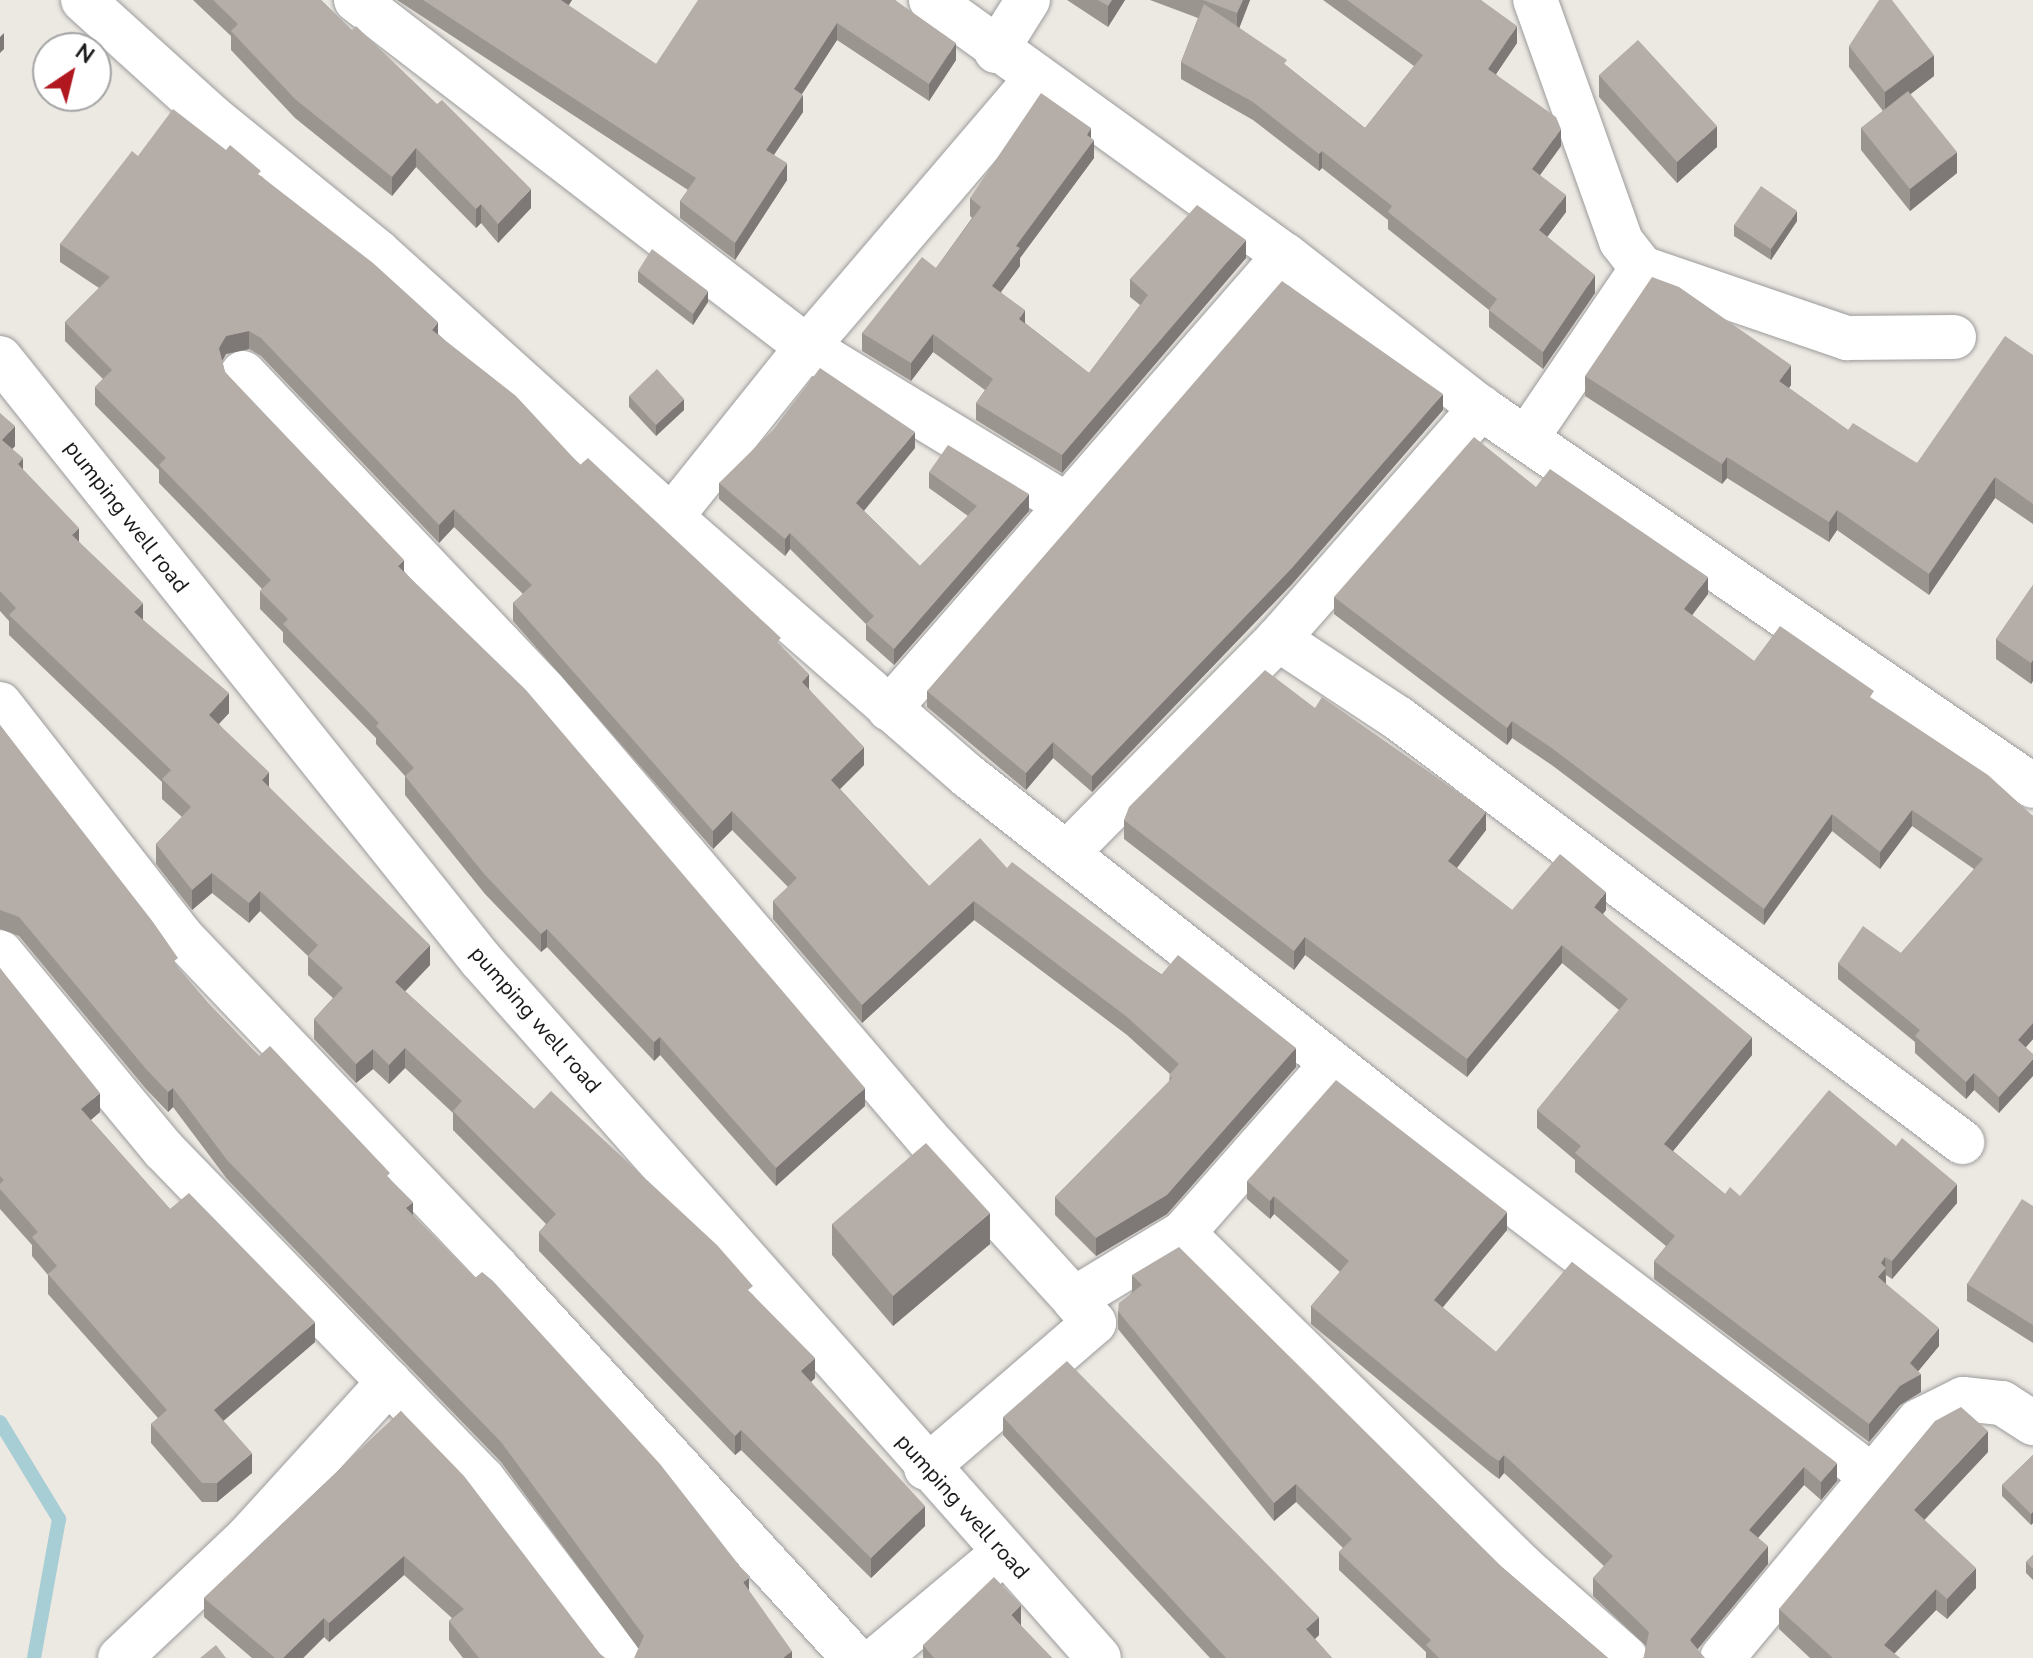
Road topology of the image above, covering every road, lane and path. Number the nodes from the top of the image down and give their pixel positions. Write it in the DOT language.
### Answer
graph roads {
  1 [pos="83,0"];
  2 [pos="356,0"];
  3 [pos="931,0"];
  4 [pos="1028,0"];
  5 [pos="1535,0"];
  6 [pos="996,51"];
  7 [pos="1036,79"];
  8 [pos="1285,255"];
  9 [pos="1642,268"];
  10 [pos="1954,337"];
  11 [pos="807,347"];
  12 [pos="0,358"];
  13 [pos="243,373"];
  14 [pos="1481,408"];
  15 [pos="1528,436"];
  16 [pos="1069,506"];
  17 [pos="671,517"];
  18 [pos="1278,639"];
  19 [pos="0,704"];
  20 [pos="889,709"];
  21 [pos="2033,786"];
  22 [pos="1067,853"];
  23 [pos="0,952"];
  24 [pos="1332,1064"];
  25 [pos="1962,1142"];
  26 [pos="1183,1233"];
  27 [pos="1074,1299"];
  28 [pos="389,1382"];
  29 [pos="2033,1423"];
  30 [pos="926,1468"];
  31 [pos="1873,1477"];
  32 [pos="1003,1553"];
  33 [pos="120,1658"];
  34 [pos="619,1658"];
  35 [pos="854,1658"];
  36 [pos="878,1658"];
  37 [pos="1099,1658"];
  38 [pos="1626,1658"];
  39 [pos="1722,1658"];
  1 -- 17 [label="street"];
  2 -- 11 [label="street"];
  3 -- 6 [label="street"];
  4 -- 6 [label="street"];
  5 -- 9 [label="street"];
  6 -- 7 [label="street"];
  7 -- 8 [label="street"];
  7 -- 11 [label="street"];
  8 -- 14 [label="street"];
  8 -- 16 [label="street"];
  9 -- 10 [label="street"];
  9 -- 15 [label="street"];
  11 -- 16 [label="street"];
  11 -- 17 [label="street"];
  12 -- 30 [label="street, pumping well road"];
  13 -- 27 [label="street"];
  14 -- 15 [label="street"];
  14 -- 18 [label="street"];
  15 -- 21 [label="street"];
  16 -- 20 [label="street"];
  17 -- 20 [label="street"];
  18 -- 22 [label="street"];
  18 -- 25 [label="street"];
  19 -- 35 [label="street"];
  20 -- 22 [label="street"];
  22 -- 24 [label="street"];
  23 -- 28 [label="street"];
  24 -- 26 [label="street"];
  24 -- 31 [label="street"];
  26 -- 27 [label="street"];
  26 -- 38 [label="street"];
  27 -- 30 [label="street"];
  28 -- 33 [label="street"];
  28 -- 34 [label="street"];
  29 -- 31 [label="street"];
  30 -- 32 [label="street, pumping well road"];
  31 -- 39 [label="street"];
  32 -- 36 [label="street"];
  32 -- 37 [label="street, pumping well road"];
}
